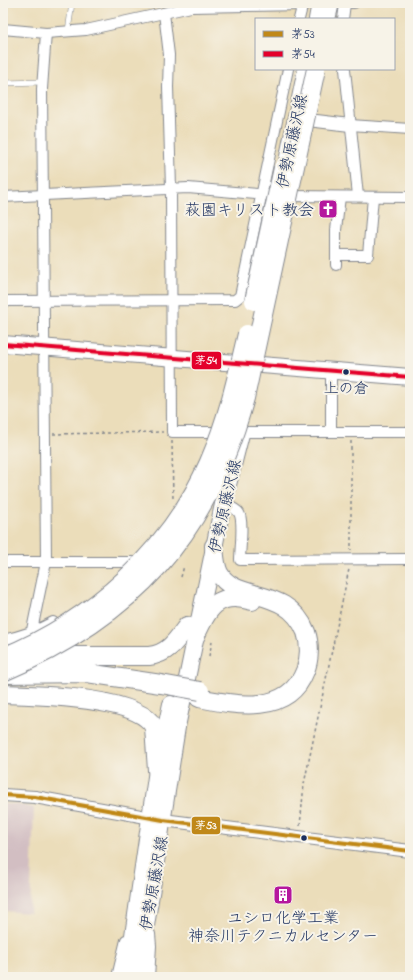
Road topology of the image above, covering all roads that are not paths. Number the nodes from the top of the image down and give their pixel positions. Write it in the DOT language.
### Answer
graph roads {
  1 [pos="72,3"];
  2 [pos="320,3"];
  3 [pos="340,3"];
  4 [pos="307,4"];
  5 [pos="191,5"];
  6 [pos="164,13"];
  7 [pos="300,18"];
  8 [pos="314,18"];
  9 [pos="317,18"];
  10 [pos="329,18"];
  11 [pos="343,18"];
  12 [pos="3,30"];
  13 [pos="68,31"];
  14 [pos="46,33"];
  15 [pos="288,70"];
  16 [pos="305,70"];
  17 [pos="305,70"];
  18 [pos="316,70"];
  19 [pos="319,70"];
  20 [pos="345,70"];
  21 [pos="43,82"];
  22 [pos="3,83"];
  23 [pos="278,117"];
  24 [pos="302,120"];
  25 [pos="350,126"];
  26 [pos="410,129"];
  27 [pos="171,188"];
  28 [pos="42,195"];
  29 [pos="261,195"];
  30 [pos="286,196"];
  31 [pos="358,196"];
  32 [pos="3,197"];
  33 [pos="340,197"];
  34 [pos="373,197"];
  35 [pos="410,197"];
  36 [pos="248,258"];
  37 [pos="265,261"];
  38 [pos="170,300"];
  39 [pos="3,301"];
  40 [pos="43,301"];
  41 [pos="3,344"];
  42 [pos="43,346"];
  43 [pos="172,358"];
  44 [pos="249,364"];
  45 [pos="331,371"];
  46 [pos="410,377"];
  47 [pos="234,432"];
  48 [pos="332,432"];
  49 [pos="410,432"];
  50 [pos="218,499"];
  51 [pos="214,546"];
  52 [pos="410,559"];
  53 [pos="3,562"];
  54 [pos="46,562"];
  55 [pos="133,562"];
  56 [pos="32,630"];
  57 [pos="198,635"];
  58 [pos="3,640"];
  59 [pos="3,658"];
  60 [pos="3,668"];
  61 [pos="3,673"];
  62 [pos="3,682"];
  63 [pos="160,688"];
  64 [pos="3,694"];
  65 [pos="199,695"];
  66 [pos="157,770"];
  67 [pos="3,795"];
  68 [pos="157,818"];
  69 [pos="410,851"];
  70 [pos="142,909"];
  71 [pos="137,944"];
  72 [pos="117,977"];
  73 [pos="127,977"];
  74 [pos="138,977"];
  75 [pos="149,977"];
  1 -- 13 [label="lane"];
  2 -- 9 [label="main road"];
  3 -- 10 [label="highway"];
  3 -- 11 [label="street"];
  4 -- 5 [label="street"];
  4 -- 7 [label="street"];
  4 -- 8 [label="highway"];
  5 -- 6 [label="street"];
  6 -- 13 [label="street"];
  6 -- 27 [label="street"];
  12 -- 14 [label="street"];
  13 -- 14 [label="street"];
  14 -- 21 [label="street"];
  15 -- 23 [label="street"];
  16 -- 24 [label="main road, 伊勢原藤沢線"];
  17 -- 59 [label="highway, bridge"];
  18 -- 61 [label="highway, bridge"];
  19 -- 24 [label="main road, 伊勢原藤沢線"];
  20 -- 25 [label="street"];
  21 -- 22 [label="lane"];
  21 -- 28 [label="street"];
  23 -- 24 [label="street"];
  23 -- 29 [label="street"];
  24 -- 25 [label="street"];
  24 -- 30 [label="main road, 伊勢原藤沢線"];
  25 -- 26 [label="street"];
  25 -- 31 [label="street"];
  27 -- 28 [label="street"];
  27 -- 29 [label="street"];
  27 -- 38 [label="street"];
  28 -- 32 [label="street"];
  28 -- 40 [label="street"];
  29 -- 30 [label="street"];
  29 -- 36 [label="street"];
  30 -- 33 [label="street"];
  30 -- 37 [label="main road, 伊勢原藤沢線"];
  30 -- 44 [label="main road, 伊勢原藤沢線"];
  31 -- 33 [label="street"];
  31 -- 34 [label="street"];
  33 -- 34 [label="street"];
  34 -- 35 [label="street"];
  36 -- 37 [label="street"];
  36 -- 38 [label="street"];
  37 -- 44 [label="main road, 伊勢原藤沢線"];
  38 -- 40 [label="street"];
  38 -- 43 [label="street"];
  39 -- 40 [label="street"];
  40 -- 42 [label="street"];
  41 -- 42 [label="main road"];
  42 -- 43 [label="main road"];
  42 -- 54 [label="street"];
  43 -- 44 [label="main road"];
  43 -- 47 [label="street"];
  44 -- 45 [label="main road"];
  44 -- 47 [label="main road, 伊勢原藤沢線"];
  45 -- 46 [label="main road"];
  45 -- 48 [label="street"];
  47 -- 48 [label="street"];
  47 -- 50 [label="main road, 伊勢原藤沢線"];
  48 -- 49 [label="street"];
  50 -- 51 [label="main road, 伊勢原藤沢線"];
  50 -- 52 [label="street"];
  50 -- 55 [label="street"];
  50 -- 57 [label="main road, 伊勢原藤沢線"];
  51 -- 57 [label="main road, 伊勢原藤沢線"];
  51 -- 65 [label="highway"];
  53 -- 54 [label="street"];
  54 -- 55 [label="street"];
  54 -- 56 [label="street"];
  55 -- 56 [label="street"];
  56 -- 58 [label="street"];
  57 -- 60 [label="highway"];
  57 -- 65 [label="highway"];
  57 -- 66 [label="main road, 伊勢原藤沢線"];
  57 -- 68 [label="main road, 伊勢原藤沢線"];
  61 -- 63 [label="highway"];
  62 -- 63 [label="highway"];
  63 -- 65 [label="highway, bridge"];
  64 -- 66 [label="highway"];
  66 -- 68 [label="main road, 伊勢原藤沢線"];
  67 -- 68 [label="street"];
  68 -- 69 [label="street"];
  68 -- 70 [label="main road, 伊勢原藤沢線"];
  70 -- 71 [label="main road, 伊勢原藤沢線"];
  70 -- 72 [label="street"];
  70 -- 75 [label="street"];
  71 -- 73 [label="main road"];
  71 -- 74 [label="main road"];
}
